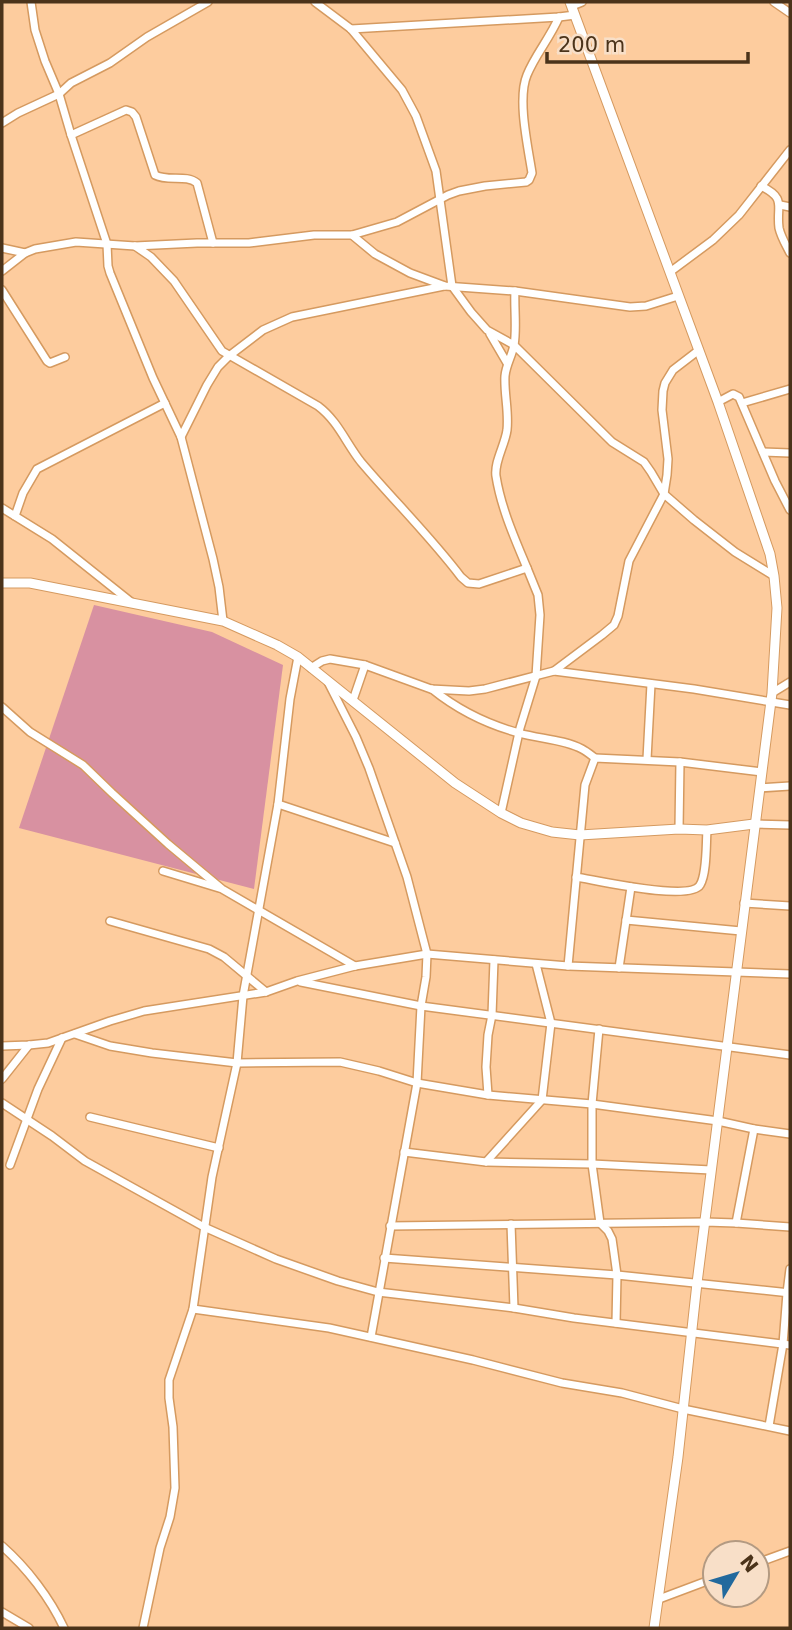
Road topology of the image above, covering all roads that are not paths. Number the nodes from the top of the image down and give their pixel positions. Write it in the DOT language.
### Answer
graph roads {
  1 [pos="31,2"];
  2 [pos="208,2"];
  3 [pos="314,2"];
  4 [pos="582,2"];
  5 [pos="774,2"];
  6 [pos="572,8"];
  7 [pos="790,13"];
  8 [pos="559,17"];
  9 [pos="351,29"];
  10 [pos="59,94"];
  11 [pos="2,123"];
  12 [pos="71,135"];
  13 [pos="790,150"];
  14 [pos="761,186"];
  15 [pos="440,200"];
  16 [pos="780,205"];
  17 [pos="790,207"];
  18 [pos="352,235"];
  19 [pos="213,243"];
  20 [pos="107,244"];
  21 [pos="135,246"];
  22 [pos="2,248"];
  23 [pos="25,253"];
  24 [pos="790,253"];
  25 [pos="2,271"];
  26 [pos="670,272"];
  27 [pos="449,286"];
  28 [pos="2,290"];
  29 [pos="515,291"];
  30 [pos="678,296"];
  31 [pos="487,330"];
  32 [pos="514,345"];
  33 [pos="699,350"];
  34 [pos="229,356"];
  35 [pos="65,357"];
  36 [pos="507,363"];
  37 [pos="790,388"];
  38 [pos="718,402"];
  39 [pos="165,403"];
  40 [pos="742,403"];
  41 [pos="181,437"];
  42 [pos="763,452"];
  43 [pos="790,453"];
  44 [pos="664,494"];
  45 [pos="2,508"];
  46 [pos="790,510"];
  47 [pos="15,516"];
  48 [pos="527,568"];
  49 [pos="775,576"];
  50 [pos="2,583"];
  51 [pos="131,602"];
  52 [pos="223,621"];
  53 [pos="298,657"];
  54 [pos="365,665"];
  55 [pos="312,668"];
  56 [pos="554,671"];
  57 [pos="536,676"];
  58 [pos="328,681"];
  59 [pos="790,682"];
  60 [pos="651,684"];
  61 [pos="431,689"];
  62 [pos="772,697"];
  63 [pos="352,700"];
  64 [pos="790,705"];
  65 [pos="2,707"];
  66 [pos="519,733"];
  67 [pos="595,758"];
  68 [pos="647,759"];
  69 [pos="680,762"];
  70 [pos="762,772"];
  71 [pos="790,786"];
  72 [pos="760,788"];
  73 [pos="278,804"];
  74 [pos="500,813"];
  75 [pos="754,824"];
  76 [pos="790,825"];
  77 [pos="679,829"];
  78 [pos="707,830"];
  79 [pos="580,835"];
  80 [pos="395,843"];
  81 [pos="163,871"];
  82 [pos="576,877"];
  83 [pos="631,887"];
  84 [pos="222,889"];
  85 [pos="744,903"];
  86 [pos="790,905"];
  87 [pos="260,909"];
  88 [pos="110,920"];
  89 [pos="626,920"];
  90 [pos="741,931"];
  91 [pos="427,954"];
  92 [pos="494,960"];
  93 [pos="536,964"];
  94 [pos="355,966"];
  95 [pos="568,966"];
  96 [pos="620,968"];
  97 [pos="736,972"];
  98 [pos="790,974"];
  99 [pos="247,978"];
  100 [pos="297,981"];
  101 [pos="266,992"];
  102 [pos="243,996"];
  103 [pos="421,1006"];
  104 [pos="492,1015"];
  105 [pos="551,1023"];
  106 [pos="599,1029"];
  107 [pos="74,1034"];
  108 [pos="62,1038"];
  109 [pos="29,1045"];
  110 [pos="2,1046"];
  111 [pos="728,1047"];
  112 [pos="790,1055"];
  113 [pos="237,1063"];
  114 [pos="2,1079"];
  115 [pos="417,1083"];
  116 [pos="488,1095"];
  117 [pos="542,1100"];
  118 [pos="2,1103"];
  119 [pos="592,1104"];
  120 [pos="90,1117"];
  121 [pos="26,1120"];
  122 [pos="718,1121"];
  123 [pos="754,1129"];
  124 [pos="790,1134"];
  125 [pos="219,1148"];
  126 [pos="404,1152"];
  127 [pos="485,1162"];
  128 [pos="592,1164"];
  129 [pos="10,1165"];
  130 [pos="711,1170"];
  131 [pos="705,1222"];
  132 [pos="600,1223"];
  133 [pos="736,1223"];
  134 [pos="511,1224"];
  135 [pos="390,1226"];
  136 [pos="204,1227"];
  137 [pos="790,1227"];
  138 [pos="384,1258"];
  139 [pos="513,1268"];
  140 [pos="790,1269"];
  141 [pos="617,1275"];
  142 [pos="697,1283"];
  143 [pos="378,1292"];
  144 [pos="789,1293"];
  145 [pos="193,1308"];
  146 [pos="514,1308"];
  147 [pos="616,1323"];
  148 [pos="691,1332"];
  149 [pos="370,1337"];
  150 [pos="787,1344"];
  151 [pos="683,1409"];
  152 [pos="769,1426"];
  153 [pos="790,1431"];
  154 [pos="2,1546"];
  155 [pos="790,1550"];
  156 [pos="771,1557"];
  157 [pos="701,1583"];
  158 [pos="659,1599"];
  159 [pos="2,1612"];
  160 [pos="29,1628"];
  161 [pos="64,1628"];
  162 [pos="143,1628"];
  163 [pos="654,1628"];
  1 -- 10 [label="street"];
  2 -- 10 [label="street"];
  3 -- 9 [label="street"];
  4 -- 6 [label="street"];
  5 -- 7 [label="street"];
  6 -- 8 [label="street"];
  6 -- 26 [label="street"];
  8 -- 9 [label="street"];
  8 -- 15 [label="street"];
  9 -- 15 [label="street"];
  10 -- 11 [label="street"];
  10 -- 12 [label="street"];
  12 -- 19 [label="street"];
  12 -- 20 [label="street"];
  13 -- 14 [label="street"];
  14 -- 16 [label="street"];
  14 -- 26 [label="street"];
  15 -- 18 [label="street"];
  15 -- 27 [label="street"];
  16 -- 17 [label="street"];
  16 -- 24 [label="street"];
  18 -- 19 [label="street"];
  18 -- 27 [label="street"];
  19 -- 21 [label="street"];
  20 -- 21 [label="street"];
  20 -- 23 [label="street"];
  20 -- 39 [label="street"];
  21 -- 34 [label="street"];
  22 -- 23 [label="street"];
  23 -- 25 [label="street"];
  26 -- 30 [label="street"];
  27 -- 29 [label="street"];
  27 -- 31 [label="street"];
  27 -- 34 [label="street"];
  28 -- 35 [label="street"];
  29 -- 30 [label="street"];
  29 -- 32 [label="street"];
  30 -- 33 [label="street"];
  31 -- 32 [label="street"];
  31 -- 36 [label="street"];
  32 -- 36 [label="street"];
  32 -- 44 [label="street"];
  33 -- 38 [label="street"];
  33 -- 44 [label="street"];
  34 -- 41 [label="street"];
  34 -- 48 [label="street"];
  36 -- 48 [label="street"];
  37 -- 40 [label="street"];
  38 -- 40 [label="street"];
  38 -- 49 [label="street"];
  39 -- 41 [label="street"];
  39 -- 47 [label="street"];
  40 -- 42 [label="street"];
  41 -- 52 [label="street"];
  42 -- 43 [label="street"];
  42 -- 46 [label="street"];
  44 -- 49 [label="street"];
  44 -- 56 [label="street"];
  45 -- 47 [label="street"];
  47 -- 51 [label="street"];
  48 -- 57 [label="street"];
  49 -- 62 [label="street"];
  50 -- 51 [label="street"];
  51 -- 52 [label="street"];
  52 -- 53 [label="street"];
  53 -- 55 [label="street"];
  53 -- 73 [label="street"];
  54 -- 55 [label="street"];
  54 -- 61 [label="street"];
  54 -- 63 [label="street"];
  55 -- 58 [label="street"];
  56 -- 57 [label="street"];
  56 -- 60 [label="street"];
  57 -- 61 [label="street"];
  57 -- 66 [label="street"];
  58 -- 63 [label="street"];
  58 -- 80 [label="street"];
  59 -- 62 [label="street"];
  60 -- 62 [label="street"];
  60 -- 68 [label="street"];
  61 -- 66 [label="street"];
  62 -- 64 [label="street"];
  62 -- 70 [label="street"];
  63 -- 74 [label="street"];
  65 -- 84 [label="street"];
  66 -- 67 [label="street"];
  66 -- 74 [label="street"];
  67 -- 68 [label="street"];
  67 -- 79 [label="street"];
  68 -- 69 [label="street"];
  69 -- 70 [label="street"];
  69 -- 77 [label="street"];
  70 -- 72 [label="street"];
  71 -- 72 [label="street"];
  72 -- 75 [label="street"];
  73 -- 80 [label="street"];
  73 -- 87 [label="street"];
  74 -- 79 [label="street"];
  75 -- 76 [label="street"];
  75 -- 78 [label="street"];
  75 -- 85 [label="street"];
  77 -- 78 [label="street"];
  77 -- 79 [label="street"];
  78 -- 83 [label="street"];
  79 -- 82 [label="street"];
  80 -- 91 [label="street"];
  81 -- 84 [label="street"];
  82 -- 83 [label="street"];
  82 -- 95 [label="street"];
  83 -- 89 [label="street"];
  84 -- 87 [label="street"];
  85 -- 86 [label="street"];
  85 -- 90 [label="street"];
  87 -- 94 [label="street"];
  87 -- 99 [label="street"];
  88 -- 99 [label="street"];
  89 -- 90 [label="street"];
  89 -- 96 [label="street"];
  90 -- 97 [label="street"];
  91 -- 92 [label="street"];
  91 -- 94 [label="street"];
  91 -- 103 [label="street"];
  92 -- 93 [label="street"];
  92 -- 104 [label="street"];
  93 -- 95 [label="street"];
  93 -- 105 [label="street"];
  94 -- 100 [label="street"];
  95 -- 96 [label="street"];
  96 -- 97 [label="street"];
  97 -- 98 [label="street"];
  97 -- 111 [label="street"];
  99 -- 101 [label="street"];
  99 -- 102 [label="street"];
  100 -- 101 [label="street"];
  100 -- 103 [label="street"];
  101 -- 102 [label="street"];
  102 -- 107 [label="street"];
  102 -- 113 [label="street"];
  103 -- 104 [label="street"];
  103 -- 115 [label="street"];
  104 -- 105 [label="street"];
  104 -- 116 [label="street"];
  105 -- 106 [label="street"];
  105 -- 117 [label="street"];
  106 -- 111 [label="street"];
  106 -- 119 [label="street"];
  107 -- 108 [label="street"];
  107 -- 113 [label="street"];
  108 -- 109 [label="street"];
  108 -- 121 [label="street"];
  109 -- 110 [label="street"];
  109 -- 114 [label="street"];
  111 -- 112 [label="street"];
  111 -- 122 [label="street"];
  113 -- 115 [label="street"];
  113 -- 125 [label="street"];
  115 -- 116 [label="street"];
  115 -- 126 [label="street"];
  116 -- 117 [label="street"];
  117 -- 119 [label="street"];
  117 -- 127 [label="street"];
  118 -- 121 [label="street"];
  119 -- 122 [label="street"];
  119 -- 128 [label="street"];
  120 -- 125 [label="street"];
  121 -- 129 [label="street"];
  121 -- 136 [label="street"];
  122 -- 123 [label="street"];
  122 -- 130 [label="street"];
  123 -- 124 [label="street"];
  123 -- 133 [label="street"];
  125 -- 136 [label="street"];
  126 -- 127 [label="street"];
  126 -- 135 [label="street"];
  127 -- 128 [label="street"];
  128 -- 130 [label="street"];
  128 -- 132 [label="street"];
  130 -- 131 [label="street"];
  131 -- 132 [label="street"];
  131 -- 133 [label="street"];
  131 -- 142 [label="street"];
  132 -- 134 [label="street"];
  132 -- 141 [label="street"];
  133 -- 137 [label="street"];
  134 -- 135 [label="street"];
  134 -- 139 [label="street"];
  135 -- 138 [label="street"];
  136 -- 143 [label="street"];
  136 -- 145 [label="street"];
  138 -- 139 [label="street"];
  138 -- 143 [label="street"];
  139 -- 141 [label="street"];
  139 -- 146 [label="street"];
  140 -- 144 [label="street"];
  141 -- 142 [label="street"];
  141 -- 147 [label="street"];
  142 -- 144 [label="street"];
  142 -- 148 [label="street"];
  143 -- 146 [label="street"];
  143 -- 149 [label="street"];
  144 -- 150 [label="street"];
  145 -- 149 [label="street"];
  145 -- 162 [label="street"];
  146 -- 147 [label="street"];
  147 -- 148 [label="street"];
  148 -- 150 [label="street"];
  148 -- 151 [label="street"];
  149 -- 151 [label="street"];
  150 -- 152 [label="street"];
  151 -- 152 [label="street"];
  151 -- 158 [label="street"];
  152 -- 153 [label="street"];
  154 -- 161 [label="street"];
  155 -- 156 [label="street"];
  157 -- 158 [label="street"];
  158 -- 163 [label="street"];
  159 -- 160 [label="street"];
}
